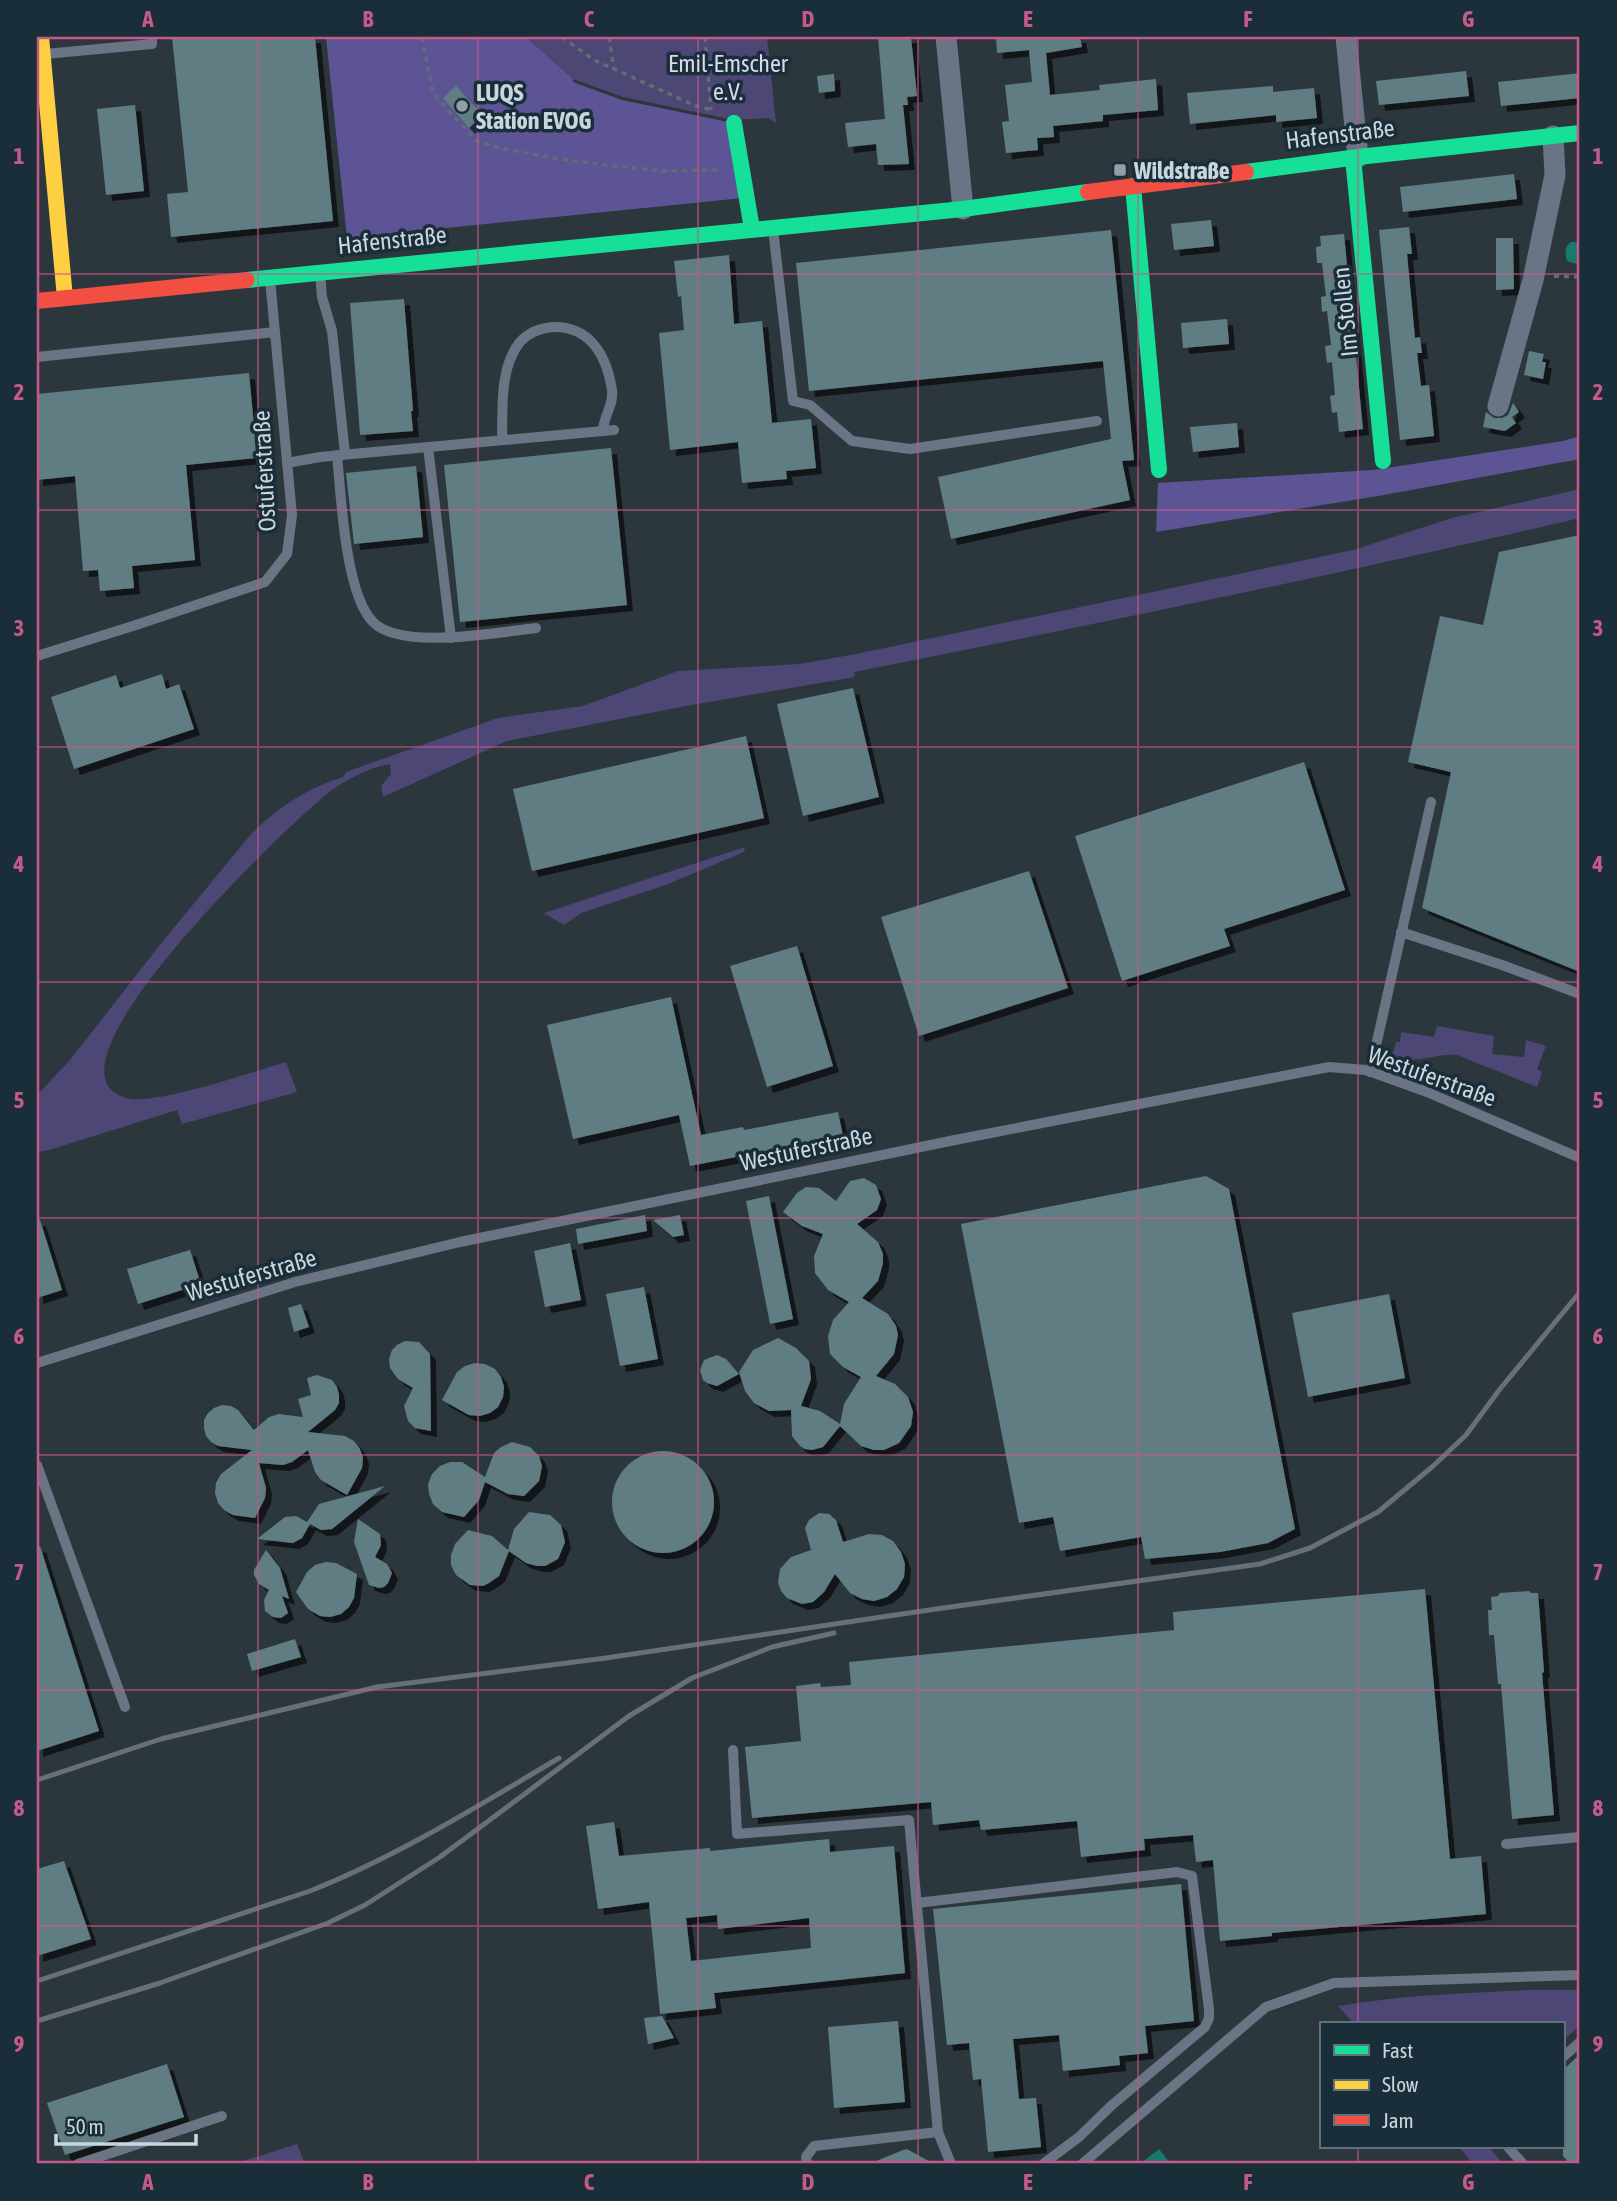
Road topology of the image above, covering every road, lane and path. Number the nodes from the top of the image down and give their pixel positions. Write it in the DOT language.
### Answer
graph roads {
  1 [pos="41,37"];
  2 [pos="152,37"];
  3 [pos="422,37"];
  4 [pos="562,37"];
  5 [pos="609,37"];
  6 [pos="705,37"];
  7 [pos="946,37"];
  8 [pos="1346,37"];
  9 [pos="42,54"];
  10 [pos="614,69"];
  11 [pos="709,109"];
  12 [pos="734,122"];
  13 [pos="1580,133"];
  14 [pos="1553,136"];
  15 [pos="1355,158"];
  16 [pos="744,169"];
  17 [pos="1133,186"];
  18 [pos="963,209"];
  19 [pos="773,227"];
  20 [pos="752,229"];
  21 [pos="320,273"];
  22 [pos="1534,275"];
  23 [pos="1580,277"];
  24 [pos="270,279"];
  25 [pos="65,298"];
  26 [pos="37,301"];
  27 [pos="275,332"];
  28 [pos="37,357"];
  29 [pos="1498,406"];
  30 [pos="1097,421"];
  31 [pos="502,440"];
  32 [pos="428,447"];
  33 [pos="341,455"];
  34 [pos="1382,461"];
  35 [pos="287,463"];
  36 [pos="1158,470"];
  37 [pos="536,628"];
  38 [pos="451,638"];
  39 [pos="37,656"];
  40 [pos="1431,802"];
  41 [pos="1401,932"];
  42 [pos="1580,993"];
  43 [pos="1370,1072"];
  44 [pos="1580,1158"];
  45 [pos="37,1363"];
  46 [pos="37,1465"];
  47 [pos="125,1707"];
  48 [pos="733,1750"];
  49 [pos="1580,1837"];
  50 [pos="1506,1844"];
  51 [pos="917,1903"];
  52 [pos="1580,1975"];
  53 [pos="1580,2042"];
  54 [pos="1564,2056"];
  55 [pos="222,2116"];
  56 [pos="938,2132"];
  57 [pos="1509,2148"];
  58 [pos="78,2164"];
  59 [pos="807,2164"];
  60 [pos="951,2164"];
  61 [pos="1043,2164"];
  62 [pos="1082,2164"];
  63 [pos="1523,2164"];
  1 -- 9 [label="street"];
  2 -- 9 [label="lane"];
  3 -- 16 [label="path"];
  4 -- 10 [label="path"];
  5 -- 10 [label="path"];
  6 -- 11 [label="path"];
  7 -- 18 [label="street"];
  8 -- 15 [label="street"];
  9 -- 25 [label="street"];
  10 -- 11 [label="path"];
  11 -- 12 [label="path"];
  12 -- 16 [label="street"];
  13 -- 14 [label="street, Hafenstraße"];
  14 -- 15 [label="street, Hafenstraße"];
  14 -- 22 [label="street"];
  15 -- 17 [label="street, Hafenstraße"];
  15 -- 34 [label="street, Im Stollen"];
  16 -- 20 [label="street"];
  17 -- 18 [label="street, Hafenstraße"];
  17 -- 36 [label="street"];
  18 -- 19 [label="street, Hafenstraße"];
  19 -- 20 [label="street, Hafenstraße"];
  19 -- 30 [label="lane"];
  20 -- 21 [label="street, Hafenstraße"];
  21 -- 24 [label="street, Hafenstraße"];
  21 -- 33 [label="lane"];
  22 -- 23 [label="path"];
  22 -- 29 [label="street"];
  24 -- 25 [label="street, Hafenstraße"];
  24 -- 27 [label="lane, Ostuferstraße"];
  25 -- 26 [label="street, Hafenstraße"];
  27 -- 28 [label="lane"];
  27 -- 35 [label="lane, Ostuferstraße"];
  31 -- 31 [label="lane"];
  31 -- 32 [label="lane"];
  32 -- 33 [label="lane"];
  32 -- 38 [label="lane"];
  33 -- 35 [label="lane"];
  33 -- 38 [label="lane"];
  35 -- 39 [label="lane, Ostuferstraße"];
  37 -- 38 [label="lane"];
  40 -- 41 [label="lane"];
  41 -- 42 [label="lane"];
  41 -- 43 [label="lane"];
  43 -- 44 [label="lane, Westuferstraße"];
  43 -- 45 [label="lane, Westuferstraße"];
  46 -- 47 [label="lane"];
  48 -- 51 [label="lane"];
  49 -- 50 [label="lane"];
  51 -- 56 [label="lane"];
  51 -- 61 [label="lane"];
  52 -- 62 [label="lane"];
  53 -- 54 [label="lane"];
  55 -- 58 [label="lane"];
  56 -- 59 [label="lane"];
  56 -- 60 [label="lane"];
  57 -- 63 [label="lane"];
}
